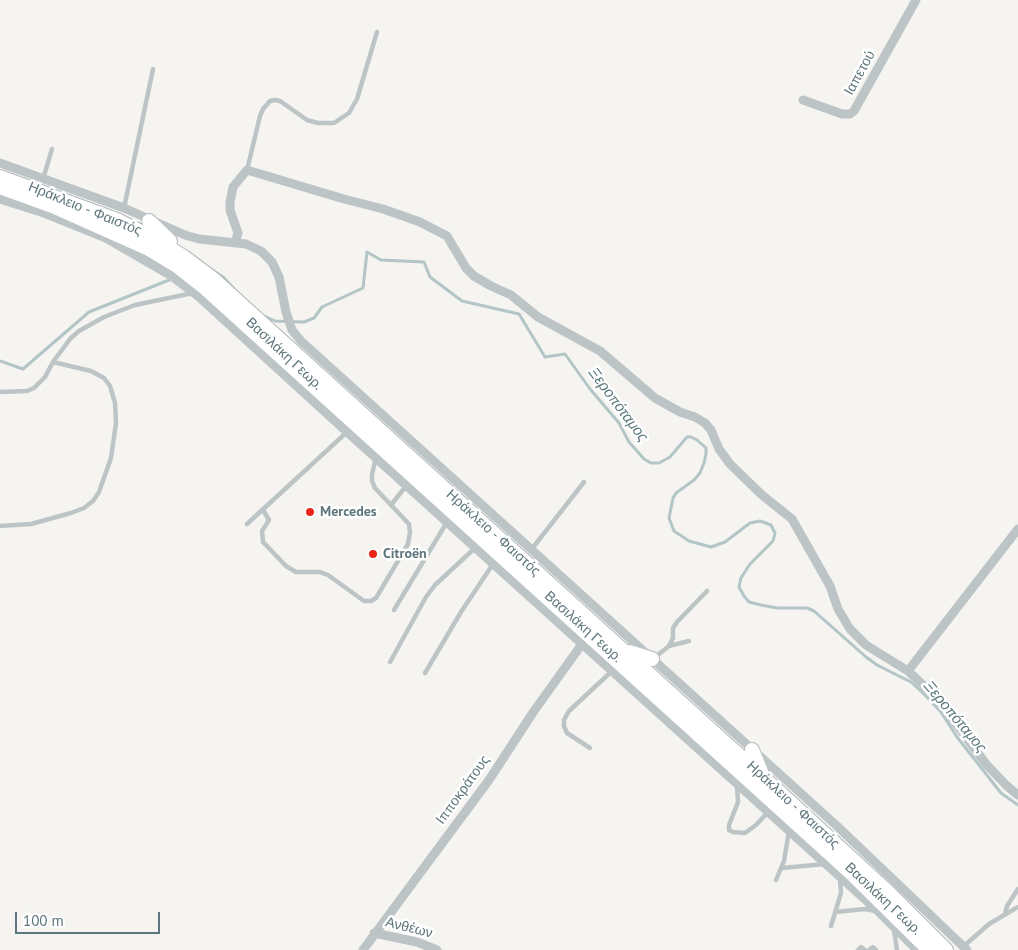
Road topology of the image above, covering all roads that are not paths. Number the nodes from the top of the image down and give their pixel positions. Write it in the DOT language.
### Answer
graph roads {
  1 [pos="916,0"];
  2 [pos="377,32"];
  3 [pos="153,69"];
  4 [pos="803,100"];
  5 [pos="52,149"];
  6 [pos="0,163"];
  7 [pos="21,170"];
  8 [pos="247,170"];
  9 [pos="0,177"];
  10 [pos="37,189"];
  11 [pos="2,195"];
  12 [pos="124,208"];
  13 [pos="48,215"];
  14 [pos="149,221"];
  15 [pos="235,242"];
  16 [pos="212,278"];
  17 [pos="194,293"];
  18 [pos="53,362"];
  19 [pos="0,392"];
  20 [pos="333,404"];
  21 [pos="347,432"];
  22 [pos="376,458"];
  23 [pos="584,482"];
  24 [pos="406,486"];
  25 [pos="391,504"];
  26 [pos="263,510"];
  27 [pos="447,522"];
  28 [pos="247,524"];
  29 [pos="0,526"];
  30 [pos="1018,529"];
  31 [pos="475,548"];
  32 [pos="531,550"];
  33 [pos="493,564"];
  34 [pos="707,591"];
  35 [pos="394,610"];
  36 [pos="689,640"];
  37 [pos="582,644"];
  38 [pos="669,646"];
  39 [pos="622,649"];
  40 [pos="652,659"];
  41 [pos="390,662"];
  42 [pos="612,671"];
  43 [pos="908,671"];
  44 [pos="425,673"];
  45 [pos="590,748"];
  46 [pos="752,750"];
  47 [pos="765,779"];
  48 [pos="736,785"];
  49 [pos="1018,795"];
  50 [pos="768,812"];
  51 [pos="789,831"];
  52 [pos="826,864"];
  53 [pos="782,868"];
  54 [pos="839,876"];
  55 [pos="776,880"];
  56 [pos="1018,889"];
  57 [pos="1018,907"];
  58 [pos="836,912"];
  59 [pos="879,912"];
  60 [pos="1005,914"];
  61 [pos="892,924"];
  62 [pos="831,926"];
  63 [pos="374,934"];
  64 [pos="966,948"];
  65 [pos="363,950"];
  66 [pos="437,950"];
  67 [pos="858,950"];
  68 [pos="867,950"];
  69 [pos="876,950"];
  70 [pos="897,950"];
  71 [pos="917,950"];
  72 [pos="929,950"];
  73 [pos="946,950"];
  1 -- 4 [label="street, Ιαπετού"];
  2 -- 8 [label="lane"];
  3 -- 12 [label="lane"];
  5 -- 10 [label="lane"];
  6 -- 7 [label="street"];
  7 -- 10 [label="street"];
  7 -- 10 [label="street"];
  8 -- 15 [label="street"];
  8 -- 43 [label="street"];
  9 -- 10 [label="main road, Ηράκλειο - Φαιστός"];
  10 -- 11 [label="main road, Ηράκλειο - Φαιστός"];
  10 -- 12 [label="street"];
  10 -- 13 [label="street"];
  10 -- 16 [label="main road, Ηράκλειο - Φαιστός"];
  10 -- 20 [label="main road, Ηράκλειο - Φαιστός"];
  11 -- 13 [label="street, Βασιλάκη Γεωρ."];
  12 -- 14 [label="street"];
  13 -- 17 [label="street, Βασιλάκη Γεωρ."];
  14 -- 15 [label="street"];
  14 -- 16 [label="main road"];
  15 -- 32 [label="street, Βασιλάκη Γεωρ."];
  16 -- 39 [label="main road, Ηράκλειο - Φαιστός"];
  17 -- 18 [label="lane"];
  17 -- 21 [label="street, Βασιλάκη Γεωρ."];
  18 -- 19 [label="lane"];
  18 -- 29 [label="lane"];
  20 -- 21 [label="main road"];
  20 -- 72 [label="main road, Ηράκλειο - Φαιστός"];
  21 -- 22 [label="street, Βασιλάκη Γεωρ."];
  21 -- 26 [label="lane"];
  22 -- 24 [label="street, Βασιλάκη Γεωρ."];
  22 -- 25 [label="lane"];
  23 -- 32 [label="lane"];
  24 -- 25 [label="lane"];
  24 -- 27 [label="street, Βασιλάκη Γεωρ."];
  25 -- 26 [label="lane"];
  26 -- 28 [label="lane"];
  27 -- 31 [label="street, Βασιλάκη Γεωρ."];
  27 -- 35 [label="lane"];
  30 -- 43 [label="street"];
  31 -- 33 [label="street, Βασιλάκη Γεωρ."];
  31 -- 41 [label="lane"];
  32 -- 40 [label="street, Βασιλάκη Γεωρ."];
  33 -- 37 [label="street, Βασιλάκη Γεωρ."];
  33 -- 44 [label="lane"];
  34 -- 38 [label="lane"];
  36 -- 38 [label="lane"];
  37 -- 42 [label="street, Βασιλάκη Γεωρ."];
  37 -- 63 [label="street, Ιπποκράτους"];
  38 -- 40 [label="lane"];
  39 -- 40 [label="main road"];
  39 -- 47 [label="main road, Ηράκλειο - Φαιστός"];
  40 -- 46 [label="street, Βασιλάκη Γεωρ."];
  42 -- 45 [label="lane"];
  42 -- 48 [label="street, Βασιλάκη Γεωρ."];
  43 -- 49 [label="street"];
  46 -- 47 [label="main road"];
  46 -- 64 [label="street, Βασιλάκη Γεωρ."];
  47 -- 73 [label="main road, Ηράκλειο - Φαιστός"];
  48 -- 50 [label="street, Βασιλάκη Γεωρ."];
  48 -- 50 [label="lane"];
  50 -- 51 [label="street, Βασιλάκη Γεωρ."];
  51 -- 52 [label="street, Βασιλάκη Γεωρ."];
  51 -- 53 [label="lane"];
  52 -- 53 [label="lane"];
  52 -- 54 [label="street, Βασιλάκη Γεωρ."];
  53 -- 55 [label="lane"];
  54 -- 58 [label="lane"];
  54 -- 59 [label="street, Βασιλάκη Γεωρ."];
  56 -- 60 [label="lane"];
  57 -- 60 [label="lane"];
  58 -- 59 [label="lane"];
  58 -- 62 [label="lane"];
  59 -- 61 [label="street, Βασιλάκη Γεωρ."];
  60 -- 64 [label="lane"];
  61 -- 70 [label="lane"];
  61 -- 71 [label="street, Βασιλάκη Γεωρ."];
  63 -- 65 [label="street, Ιπποκράτους"];
  63 -- 66 [label="street, Ανθέων"];
  67 -- 68 [label="lane"];
  68 -- 69 [label="lane"];
}
